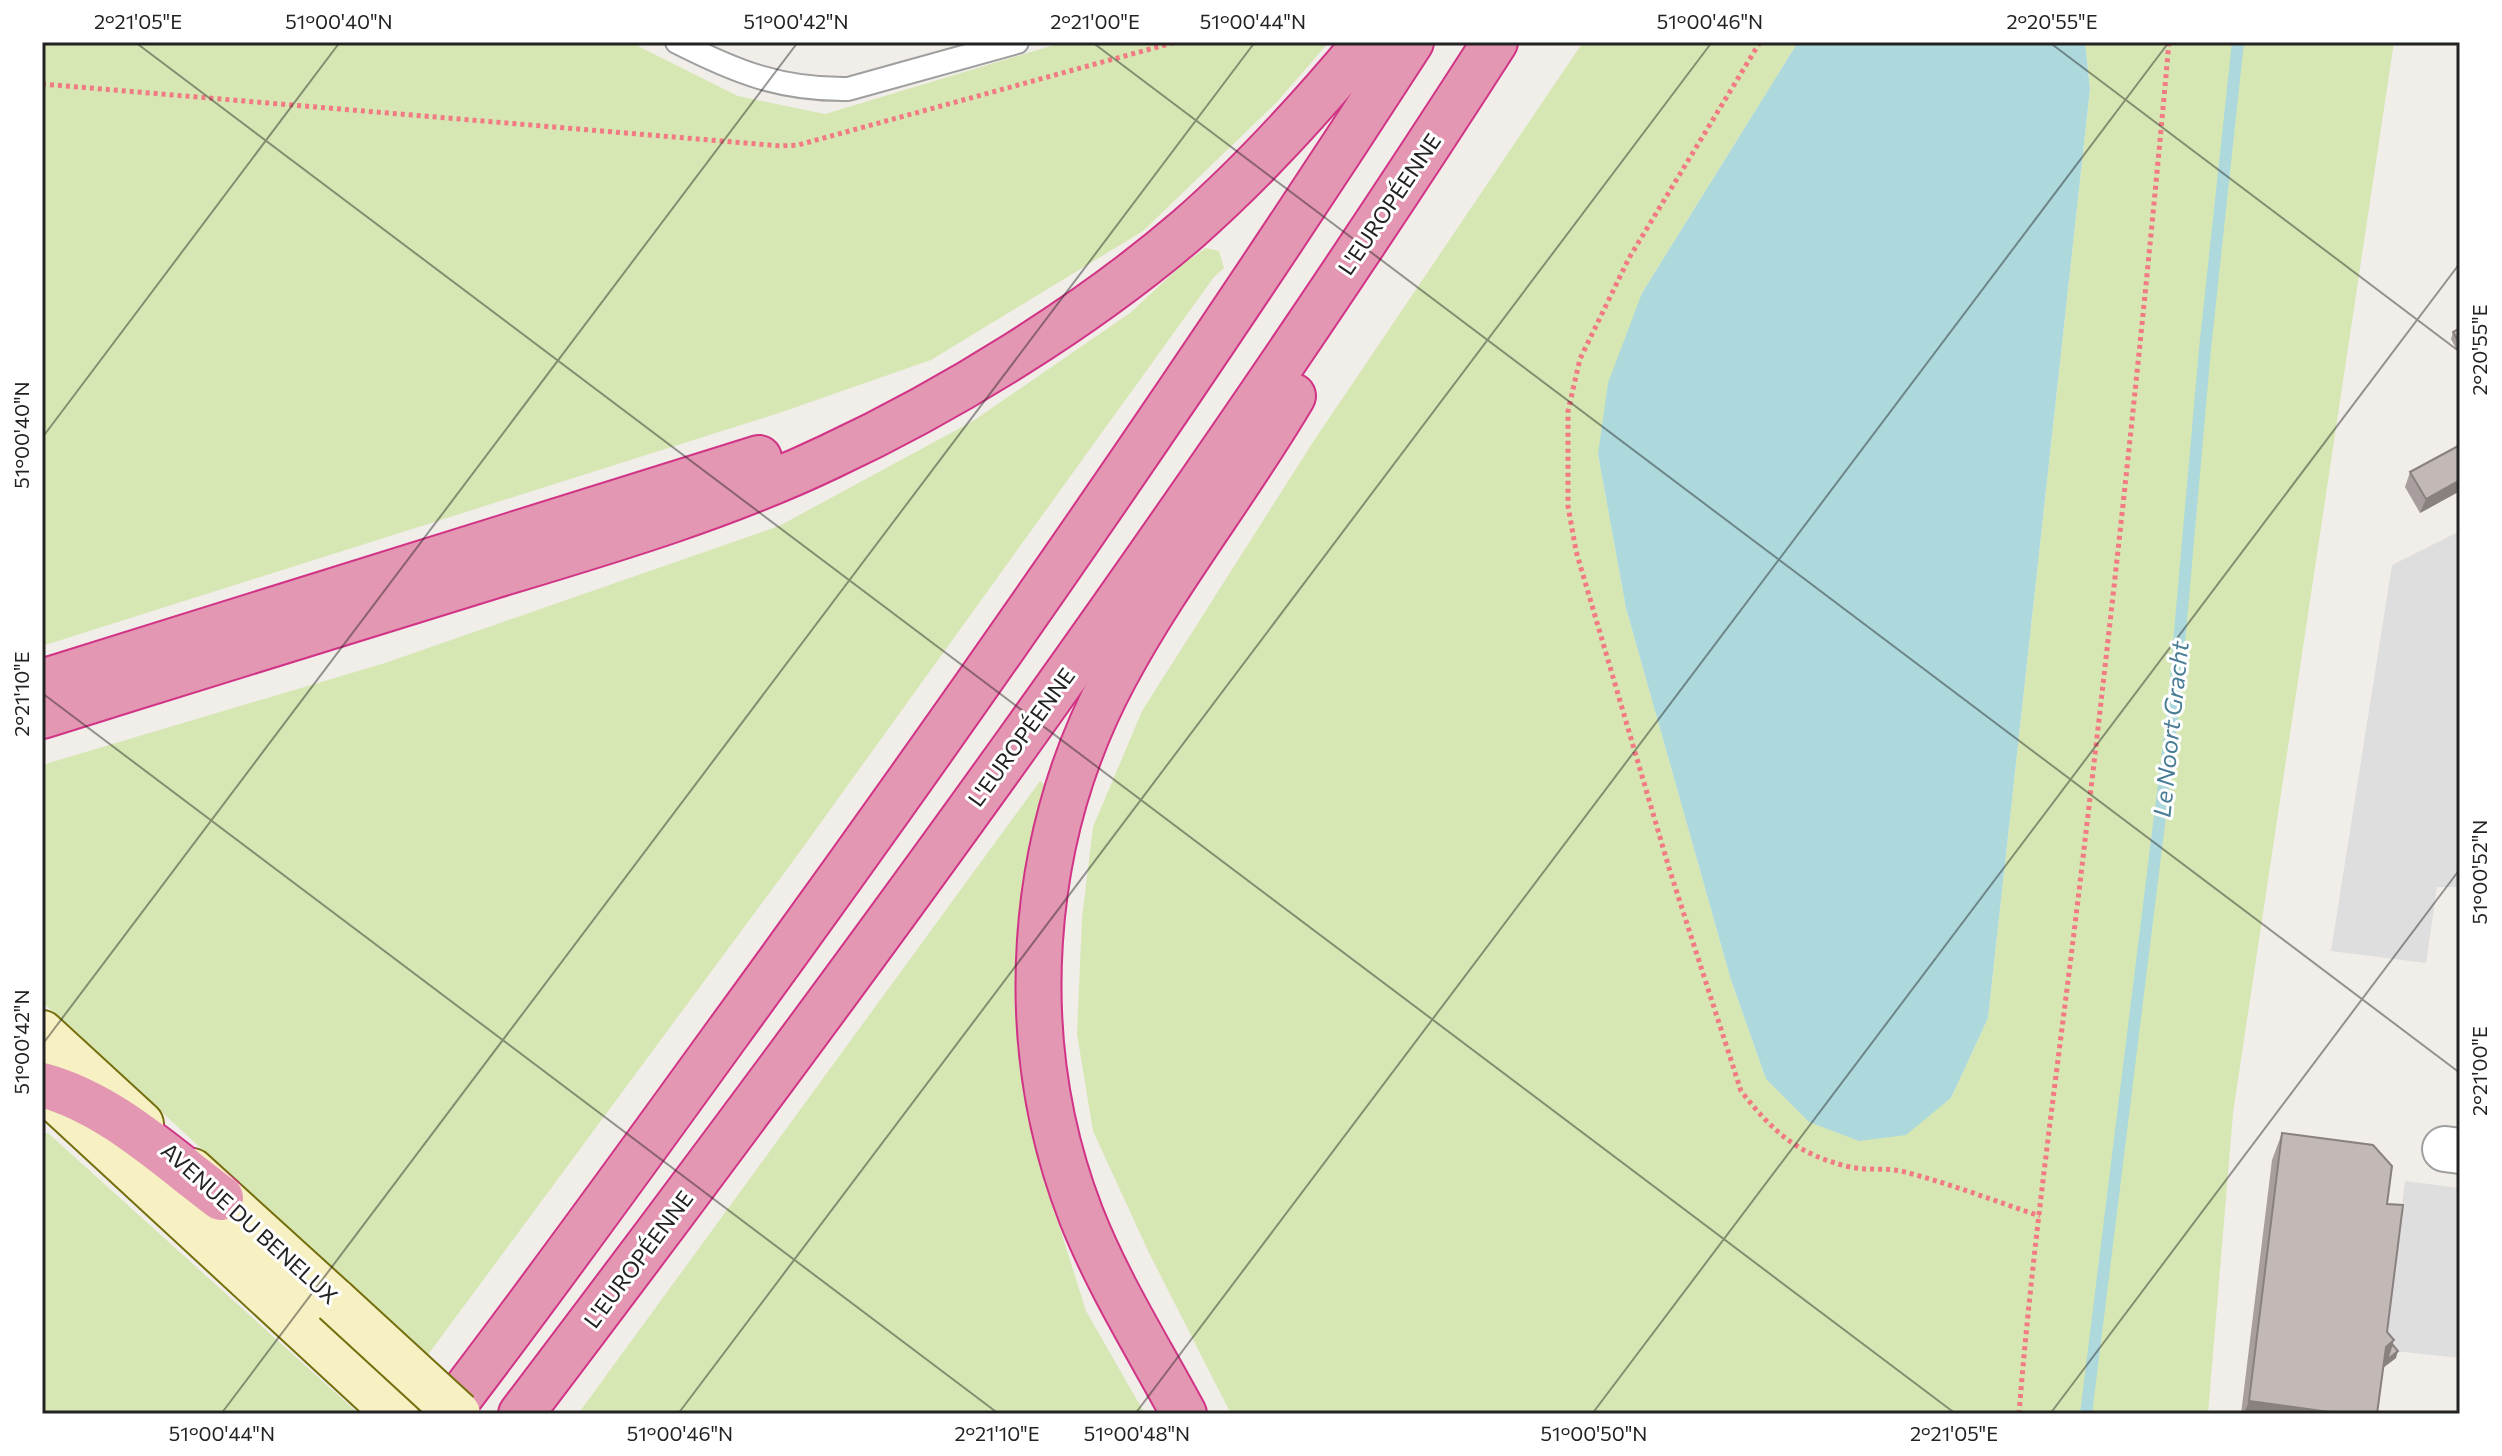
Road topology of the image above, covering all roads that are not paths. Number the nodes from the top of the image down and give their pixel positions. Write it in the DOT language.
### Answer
graph roads {
  1 [pos="677,42"];
  2 [pos="1017,42"];
  3 [pos="1366,42"];
  4 [pos="1411,42"];
  5 [pos="1495,42"];
  6 [pos="1502,42"];
  7 [pos="968,382"];
  8 [pos="42,682"];
  9 [pos="42,716"];
  10 [pos="42,1033"];
  11 [pos="42,1086"];
  12 [pos="221,1198"];
  13 [pos="323,1318"];
  14 [pos="396,1414"];
  15 [pos="447,1414"];
  16 [pos="458,1414"];
  17 [pos="521,1414"];
  18 [pos="1184,1414"];
  1 -- 2 [label="lane"];
  3 -- 7 [label="highway"];
  4 -- 15 [label="highway"];
  5 -- 17 [label="highway, L'EUROPÉENNE"];
  6 -- 18 [label="highway"];
  7 -- 8 [label="highway"];
  7 -- 9 [label="highway"];
  10 -- 12 [label="street, AVENUE DU BENELUX"];
  11 -- 12 [label="highway"];
  11 -- 13 [label="street, AVENUE DU BENELUX"];
  12 -- 13 [label="street, AVENUE DU BENELUX"];
  13 -- 14 [label="street, AVENUE DU BENELUX"];
  13 -- 16 [label="street, AVENUE DU BENELUX, bridge"];
}
